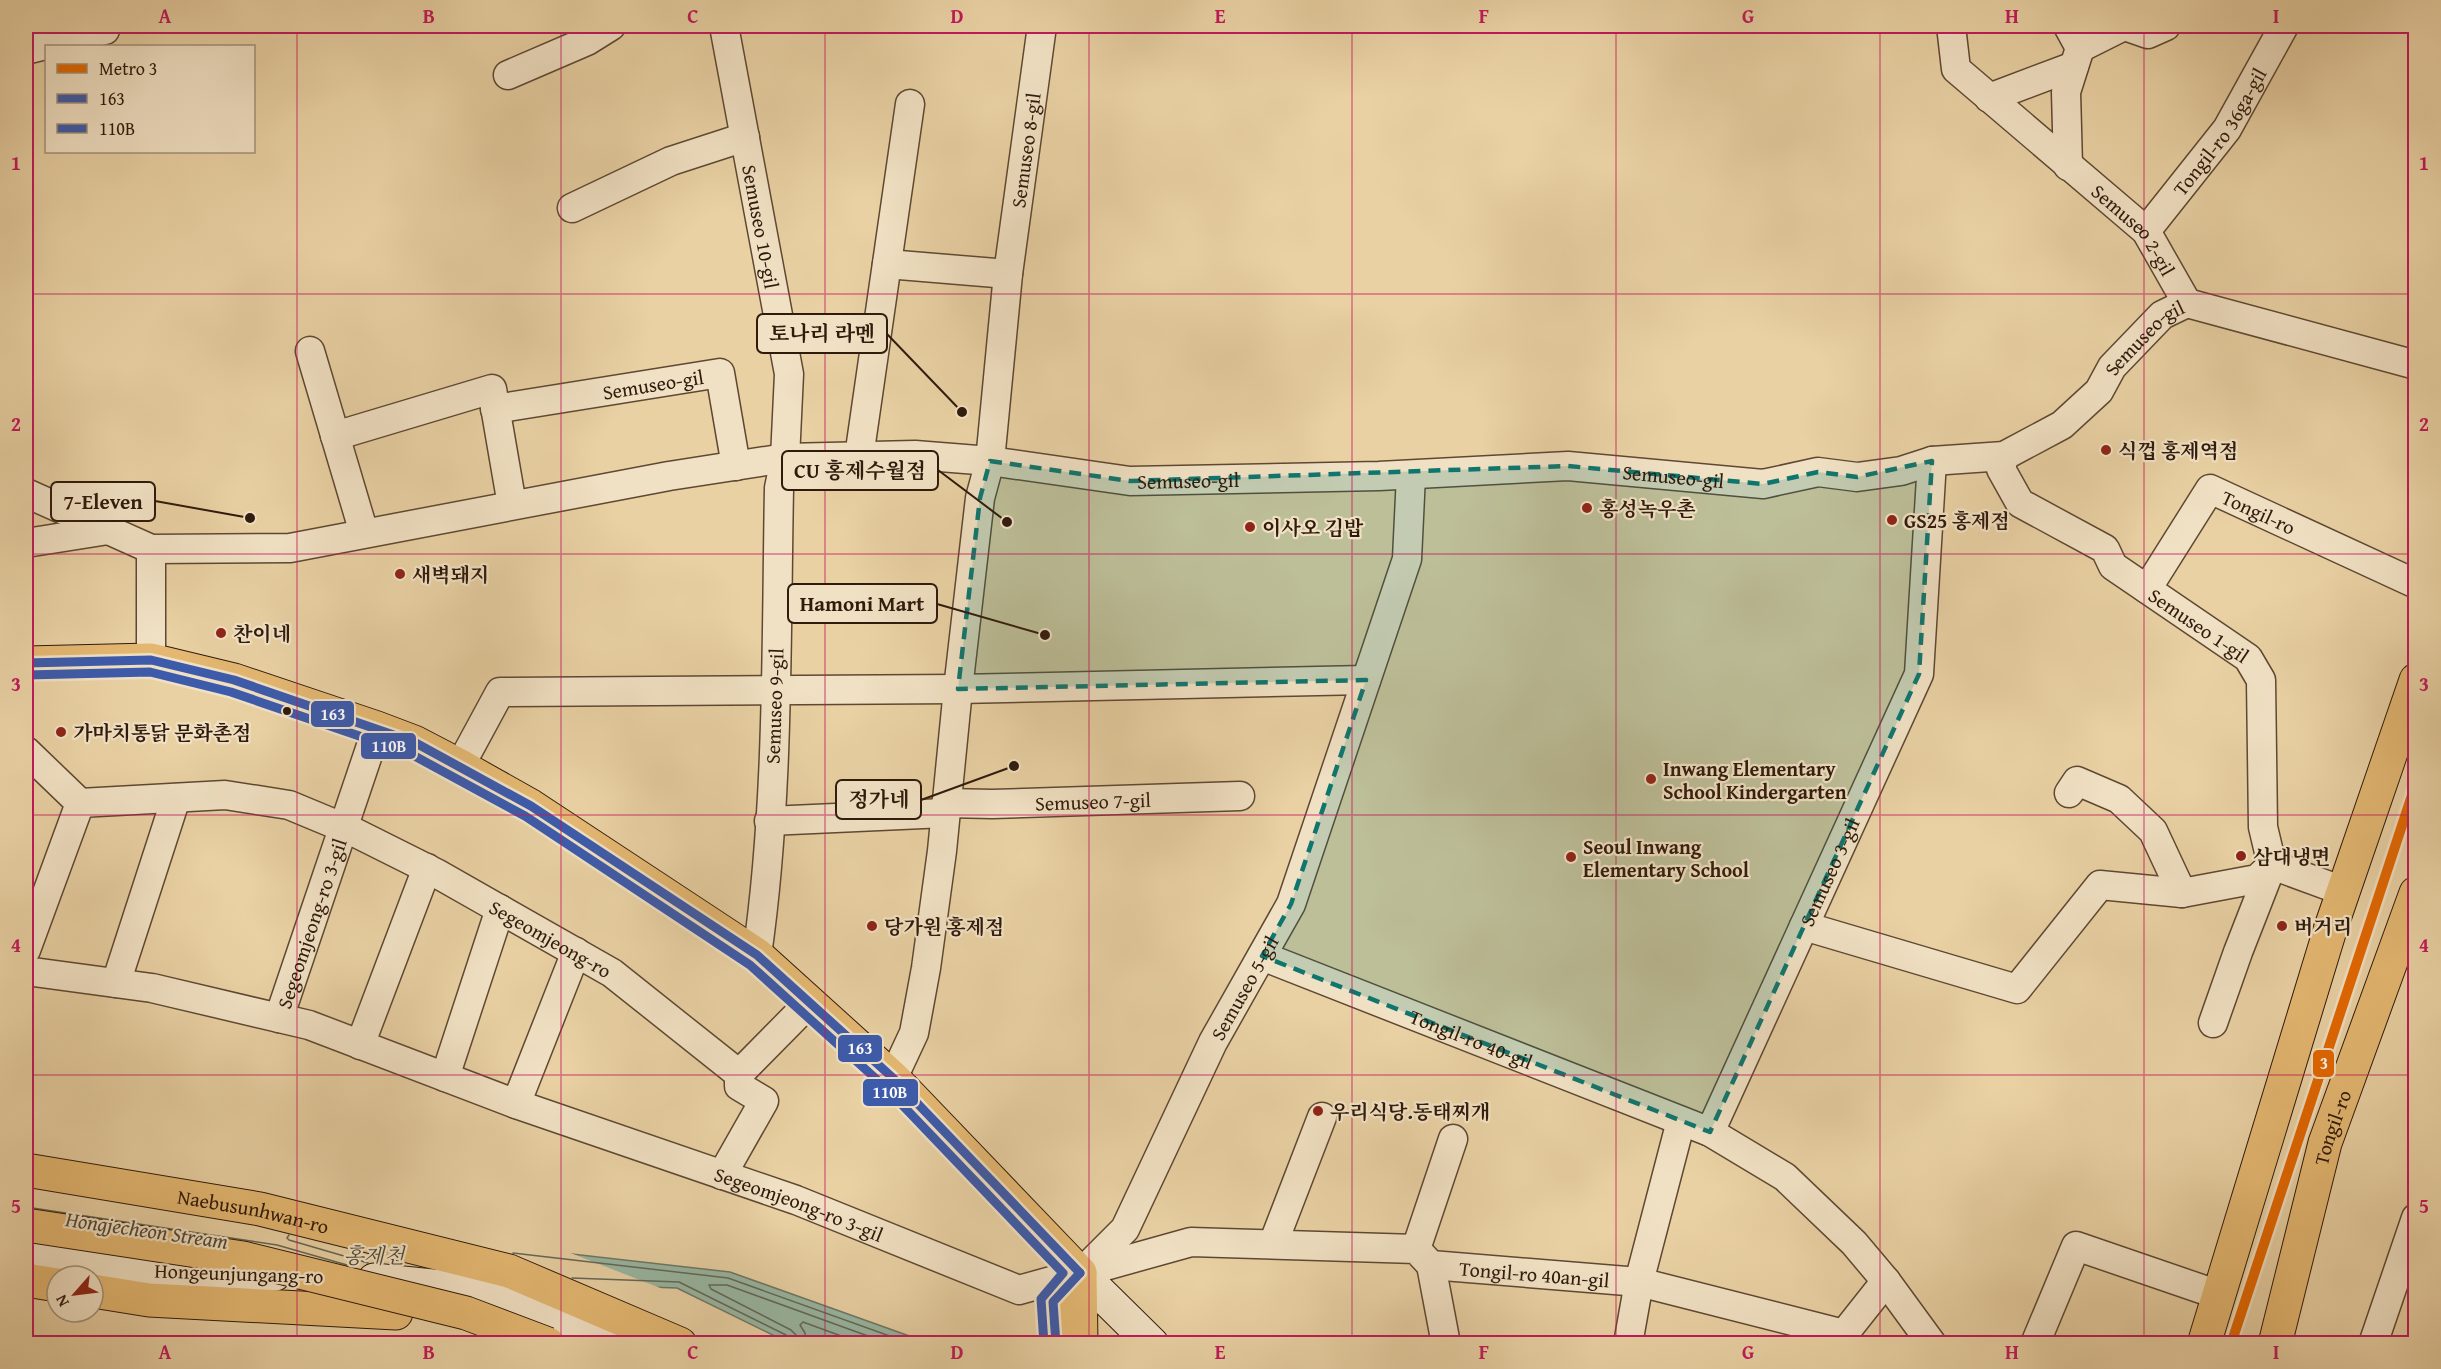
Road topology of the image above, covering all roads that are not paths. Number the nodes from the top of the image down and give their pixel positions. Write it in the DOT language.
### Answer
graph roads {
  1 [pos="611,26"];
  2 [pos="724,26"];
  3 [pos="1951,26"];
  4 [pos="2124,26"];
  5 [pos="2166,26"];
  6 [pos="2284,26"];
  7 [pos="105,27"];
  8 [pos="1033,29"];
  9 [pos="2074,46"];
  10 [pos="26,50"];
  11 [pos="508,75"];
  12 [pos="1989,98"];
  13 [pos="910,104"];
  14 [pos="745,137"];
  15 [pos="2068,166"];
  16 [pos="572,208"];
  17 [pos="2146,231"];
  18 [pos="887,264"];
  19 [pos="1008,274"];
  20 [pos="2187,303"];
  21 [pos="310,351"];
  22 [pos="2415,365"];
  23 [pos="495,409"];
  24 [pos="335,436"];
  25 [pos="2004,456"];
  26 [pos="859,457"];
  27 [pos="785,458"];
  28 [pos="990,461"];
  29 [pos="1932,461"];
  30 [pos="736,466"];
  31 [pos="1411,475"];
  32 [pos="26,493"];
  33 [pos="512,505"];
  34 [pos="108,530"];
  35 [pos="364,533"];
  36 [pos="26,543"];
  37 [pos="151,549"];
  38 [pos="2415,584"];
  39 [pos="2147,589"];
  40 [pos="151,660"];
  41 [pos="26,663"];
  42 [pos="1366,680"];
  43 [pos="2415,680"];
  44 [pos="958,689"];
  45 [pos="775,691"];
  46 [pos="377,728"];
  47 [pos="26,751"];
  48 [pos="460,766"];
  49 [pos="2069,792"];
  50 [pos="1240,796"];
  51 [pos="176,798"];
  52 [pos="80,803"];
  53 [pos="946,808"];
  54 [pos="769,821"];
  55 [pos="344,828"];
  56 [pos="2272,865"];
  57 [pos="427,868"];
  58 [pos="2343,891"];
  59 [pos="2182,893"];
  60 [pos="500,909"];
  61 [pos="2413,911"];
  62 [pos="1804,926"];
  63 [pos="26,950"];
  64 [pos="576,952"];
  65 [pos="757,955"];
  66 [pos="1262,956"];
  67 [pos="26,971"];
  68 [pos="116,983"];
  69 [pos="810,1002"];
  70 [pos="279,1018"];
  71 [pos="2214,1023"];
  72 [pos="360,1045"];
  73 [pos="739,1074"];
  74 [pos="446,1077"];
  75 [pos="892,1078"];
  76 [pos="516,1104"];
  77 [pos="1322,1117"];
  78 [pos="1681,1121"];
  79 [pos="1710,1132"];
  80 [pos="1453,1139"];
  81 [pos="26,1170"];
  82 [pos="722,1175"];
  83 [pos="2415,1218"];
  84 [pos="26,1225"];
  85 [pos="1273,1244"];
  86 [pos="26,1254"];
  87 [pos="1424,1257"];
  88 [pos="1080,1273"];
  89 [pos="26,1280"];
  90 [pos="1886,1281"];
  91 [pos="1639,1282"];
  92 [pos="45,1284"];
  93 [pos="105,1293"];
  94 [pos="26,1294"];
  95 [pos="2219,1295"];
  96 [pos="45,1296"];
  97 [pos="105,1306"];
  98 [pos="396,1313"];
  99 [pos="1847,1340"];
  100 [pos="1081,1343"];
  101 [pos="520,1344"];
  102 [pos="548,1344"];
  103 [pos="624,1344"];
  104 [pos="680,1344"];
  105 [pos="1056,1344"];
  106 [pos="1152,1344"];
  107 [pos="1446,1344"];
  108 [pos="1628,1344"];
  109 [pos="1932,1344"];
  110 [pos="2035,1344"];
  111 [pos="2204,1344"];
  112 [pos="2275,1344"];
  113 [pos="2373,1344"];
  1 -- 11 [label="street"];
  2 -- 14 [label="street, Semuseo 10-gil"];
  3 -- 12 [label="street, Semuseo 2-gil"];
  4 -- 5 [label="street"];
  4 -- 9 [label="street"];
  6 -- 17 [label="street, Tongil-ro 36ga-gil"];
  7 -- 10 [label="street"];
  8 -- 19 [label="street, Semuseo 8-gil"];
  9 -- 12 [label="street"];
  9 -- 15 [label="street"];
  12 -- 15 [label="street, Semuseo 2-gil"];
  13 -- 18 [label="street"];
  14 -- 16 [label="street, Semuseo 10-gil"];
  14 -- 27 [label="street, Semuseo 10-gil"];
  15 -- 17 [label="street, Semuseo 2-gil"];
  17 -- 20 [label="street, Semuseo 2-gil"];
  18 -- 19 [label="street"];
  18 -- 26 [label="street"];
  19 -- 28 [label="street, Semuseo 8-gil"];
  20 -- 22 [label="street, Semuseo-gil"];
  20 -- 25 [label="street, Semuseo-gil"];
  21 -- 24 [label="street"];
  23 -- 24 [label="street"];
  23 -- 30 [label="street, Semuseo-gil"];
  23 -- 33 [label="street"];
  24 -- 35 [label="street"];
  25 -- 29 [label="street, Semuseo-gil"];
  25 -- 39 [label="street, Semuseo 1-gil"];
  26 -- 27 [label="street, Semuseo-gil"];
  26 -- 28 [label="street, Semuseo-gil"];
  27 -- 30 [label="street, Semuseo-gil"];
  27 -- 45 [label="street, Semuseo 9-gil"];
  28 -- 31 [label="street, Semuseo-gil"];
  28 -- 44 [label="street"];
  29 -- 31 [label="street, Semuseo-gil"];
  29 -- 62 [label="street, Semuseo 3-gil"];
  30 -- 33 [label="street, Semuseo-gil"];
  31 -- 42 [label="street, Semuseo 5-gil"];
  32 -- 34 [label="street"];
  33 -- 35 [label="street, Semuseo-gil"];
  34 -- 36 [label="street"];
  34 -- 37 [label="street"];
  35 -- 37 [label="street, Semuseo-gil"];
  37 -- 40 [label="street"];
  38 -- 39 [label="street, Tongil-ro"];
  39 -- 56 [label="street, Semuseo 1-gil"];
  40 -- 41 [label="main road"];
  40 -- 46 [label="main road"];
  42 -- 44 [label="street"];
  42 -- 66 [label="street, Semuseo 5-gil"];
  43 -- 58 [label="main road"];
  44 -- 45 [label="street"];
  44 -- 53 [label="street"];
  45 -- 48 [label="street"];
  45 -- 54 [label="street, Semuseo 9-gil"];
  46 -- 48 [label="main road"];
  46 -- 55 [label="street"];
  47 -- 52 [label="street"];
  48 -- 65 [label="main road"];
  49 -- 59 [label="street"];
  50 -- 53 [label="street, Semuseo 7-gil"];
  51 -- 52 [label="street, Segeomjeong-ro"];
  51 -- 55 [label="street, Segeomjeong-ro"];
  51 -- 68 [label="street"];
  52 -- 63 [label="street"];
  53 -- 54 [label="street, Semuseo 7-gil"];
  53 -- 75 [label="street"];
  54 -- 65 [label="street, Semuseo 9-gil"];
  55 -- 57 [label="street, Segeomjeong-ro"];
  55 -- 70 [label="street, Segeomjeong-ro 3-gil"];
  56 -- 58 [label="street"];
  56 -- 59 [label="street"];
  56 -- 71 [label="street"];
  57 -- 60 [label="street, Segeomjeong-ro"];
  57 -- 72 [label="street"];
  58 -- 95 [label="main road"];
  59 -- 62 [label="street"];
  60 -- 64 [label="street, Segeomjeong-ro"];
  60 -- 74 [label="street"];
  61 -- 112 [label="main road, Tongil-ro"];
  62 -- 79 [label="street, Semuseo 3-gil"];
  64 -- 73 [label="street, Segeomjeong-ro"];
  64 -- 76 [label="street"];
  65 -- 69 [label="main road"];
  66 -- 78 [label="street, Tongil-ro 40-gil"];
  66 -- 88 [label="street, Semuseo 5-gil"];
  67 -- 68 [label="street, Segeomjeong-ro 3-gil"];
  68 -- 70 [label="street, Segeomjeong-ro 3-gil"];
  69 -- 73 [label="street"];
  69 -- 75 [label="main road"];
  70 -- 72 [label="street, Segeomjeong-ro 3-gil"];
  72 -- 74 [label="street, Segeomjeong-ro 3-gil"];
  73 -- 82 [label="street, Segeomjeong-ro"];
  74 -- 76 [label="street, Segeomjeong-ro 3-gil"];
  75 -- 88 [label="main road"];
  76 -- 82 [label="street, Segeomjeong-ro 3-gil"];
  77 -- 85 [label="street"];
  78 -- 79 [label="street, Tongil-ro 40-gil"];
  78 -- 91 [label="street"];
  79 -- 90 [label="street, Tongil-ro 40-gil"];
  80 -- 87 [label="street, Tongil-ro 40an-gil"];
  81 -- 104 [label="main road, Naebusunhwan-ro"];
  82 -- 88 [label="street, Segeomjeong-ro 3-gil"];
  83 -- 113 [label="street"];
  84 -- 102 [label="main road, bridge"];
  85 -- 87 [label="street, Tongil-ro 40an-gil"];
  85 -- 88 [label="street, Tongil-ro 40an-gil"];
  86 -- 103 [label="street, Hongeunjungang-ro"];
  87 -- 91 [label="street, Tongil-ro 40an-gil"];
  87 -- 107 [label="street, Tongil-ro 40an-gil"];
  88 -- 100 [label="main road"];
  88 -- 105 [label="main road"];
  88 -- 106 [label="street"];
  89 -- 92 [label="main road"];
  90 -- 99 [label="street, Tongil-ro 40an-gil"];
  90 -- 109 [label="street, Tongil-ro 40-gil"];
  91 -- 99 [label="street, Tongil-ro 40an-gil"];
  91 -- 108 [label="street, Tongil-ro 40an-gil"];
  93 -- 98 [label="main road"];
  94 -- 96 [label="street"];
  95 -- 110 [label="street"];
  95 -- 111 [label="main road"];
  97 -- 98 [label="street, Hongeunjungang-ro"];
  98 -- 101 [label="street, Hongeunjungang-ro"];
}
